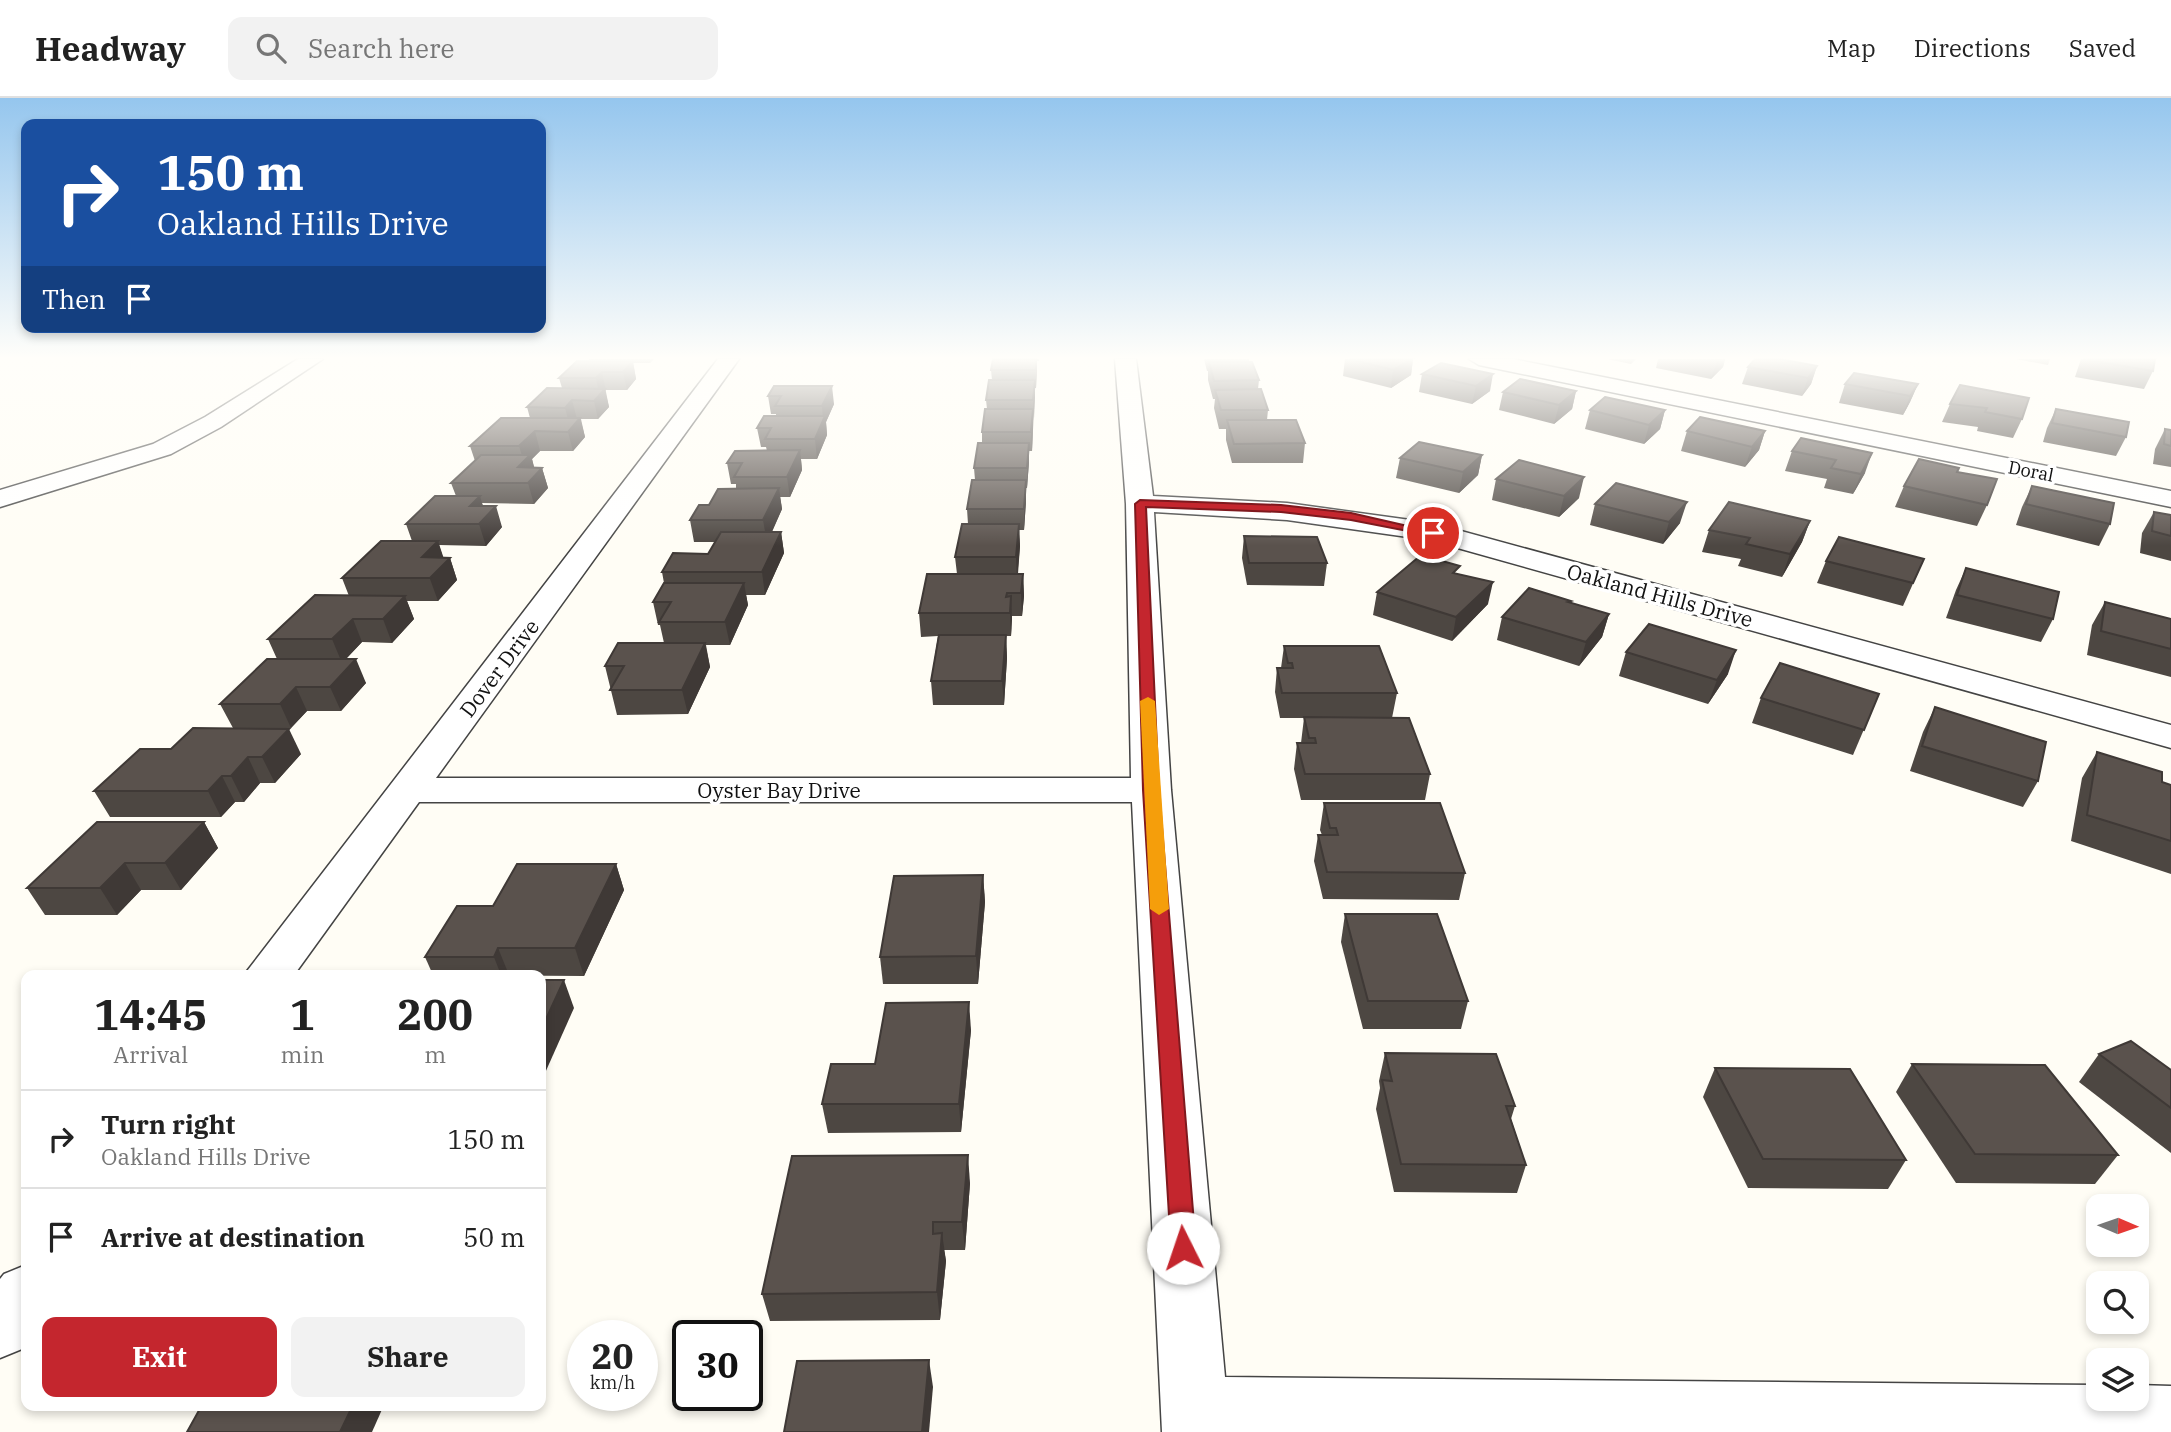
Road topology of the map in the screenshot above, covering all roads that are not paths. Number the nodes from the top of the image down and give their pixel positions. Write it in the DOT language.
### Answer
graph roads {
  1 [pos="214,421"];
  2 [pos="682,421"];
  3 [pos="1131,421"];
  4 [pos="1787,421"];
  5 [pos="0,499"];
  6 [pos="2171,499"];
  7 [pos="1140,504"];
  8 [pos="2171,737"];
  9 [pos="406,790"];
  10 [pos="1151,790"];
  11 [pos="272,970"];
  12 [pos="21,1301"];
  13 [pos="0,1328"];
  14 [pos="2171,1419"];
  15 [pos="1196,1421"];
  1 -- 5 [label="street"];
  2 -- 9 [label="street, Dover Drive"];
  3 -- 7 [label="street"];
  4 -- 6 [label="street, Doral"];
  7 -- 8 [label="street, Oakland Hills Drive"];
  7 -- 10 [label="street"];
  9 -- 10 [label="street, Oyster Bay Drive"];
  9 -- 11 [label="street, Dover Drive"];
  10 -- 15 [label="street"];
  12 -- 13 [label="street"];
  14 -- 15 [label="street"];
}
